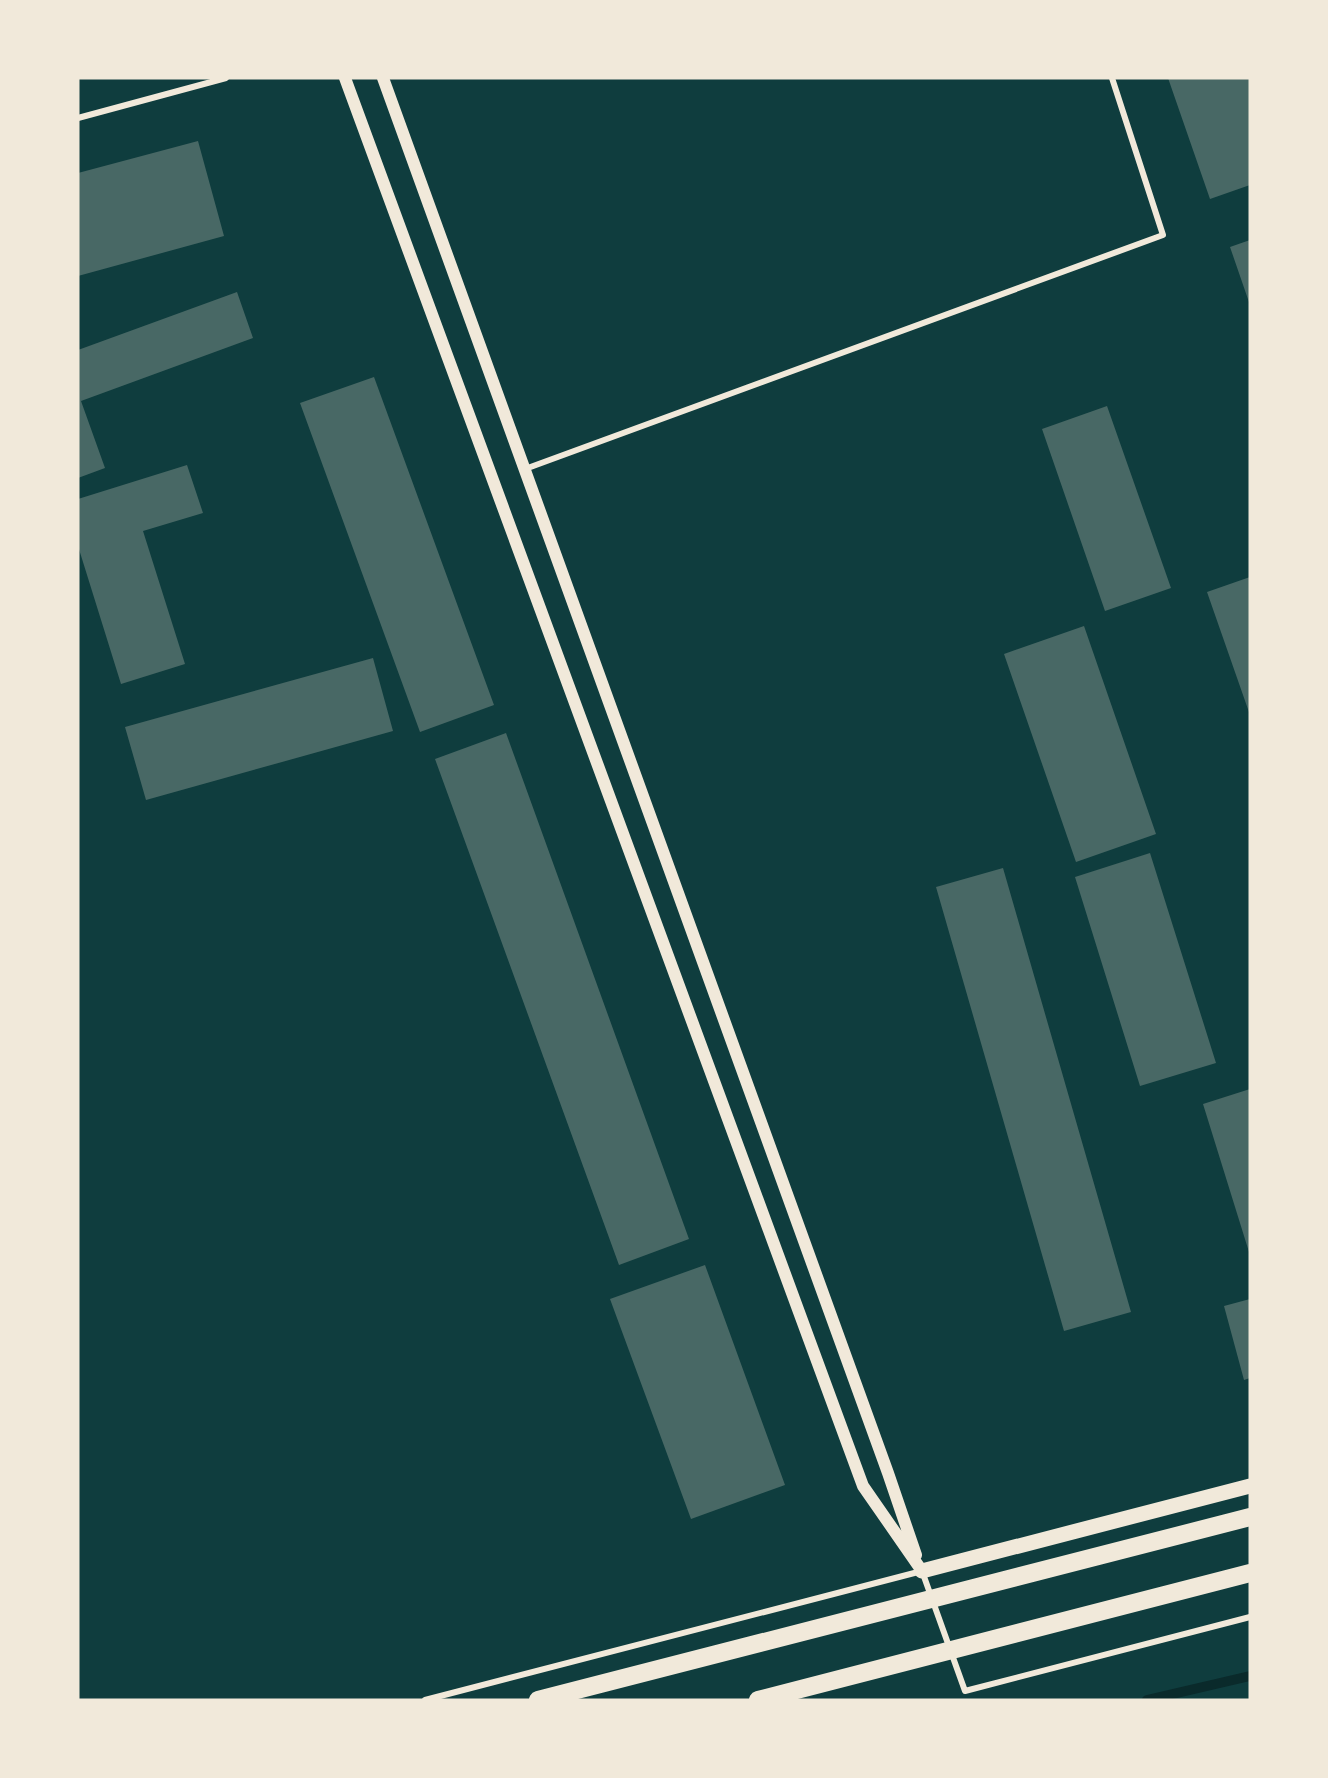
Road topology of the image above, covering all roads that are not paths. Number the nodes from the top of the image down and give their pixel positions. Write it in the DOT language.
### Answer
graph roads {
  1 [pos="226,78"];
  2 [pos="345,78"];
  3 [pos="383,78"];
  4 [pos="1112,78"];
  5 [pos="78,118"];
  6 [pos="524,469"];
  7 [pos="1250,1486"];
  8 [pos="1250,1517"];
  9 [pos="922,1571"];
  10 [pos="1250,1573"];
  11 [pos="1250,1617"];
  12 [pos="425,1700"];
  13 [pos="538,1700"];
  14 [pos="758,1700"];
  1 -- 5 [label="street"];
  2 -- 9 [label="main road"];
  3 -- 6 [label="main road"];
  4 -- 6 [label="street"];
  6 -- 9 [label="main road"];
  7 -- 9 [label="main road"];
  8 -- 13 [label="highway"];
  9 -- 11 [label="street"];
  9 -- 12 [label="street"];
  10 -- 14 [label="highway"];
}
